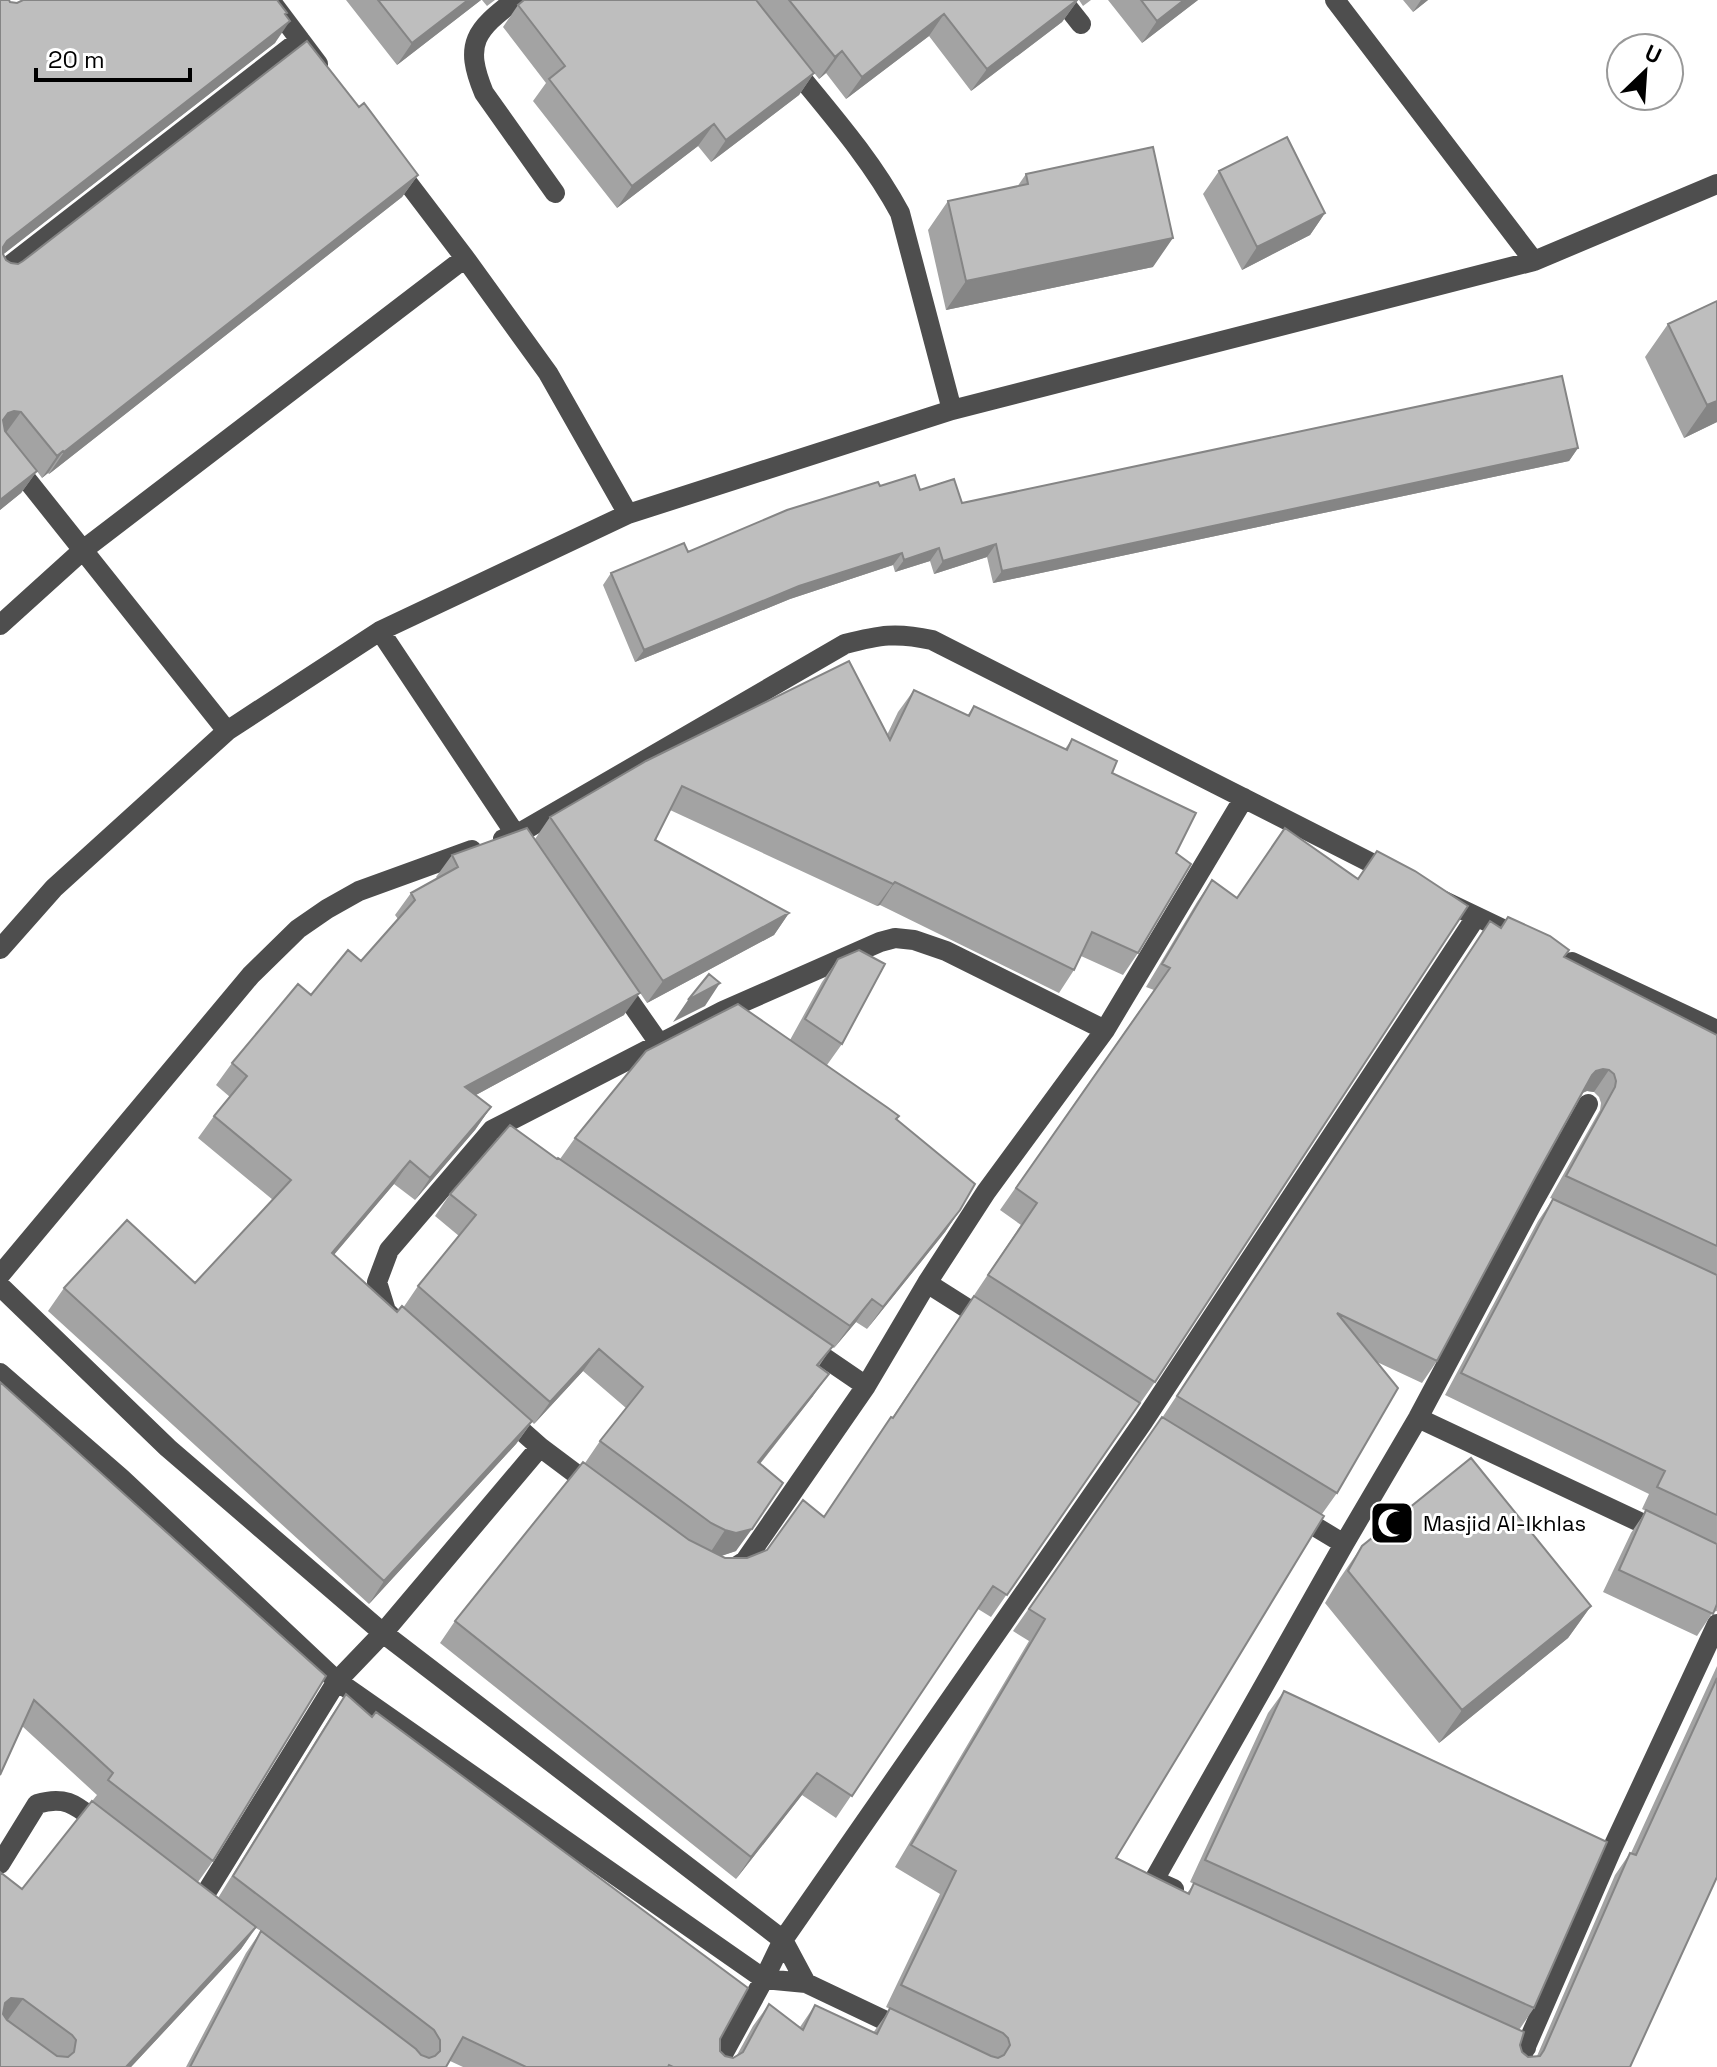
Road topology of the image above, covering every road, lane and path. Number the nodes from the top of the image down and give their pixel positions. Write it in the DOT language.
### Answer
graph roads {
  1 [pos="270,0"];
  2 [pos="515,0"];
  3 [pos="1062,0"];
  4 [pos="1335,0"];
  5 [pos="1081,24"];
  6 [pos="300,40"];
  7 [pos="778,48"];
  8 [pos="328,76"];
  9 [pos="383,149"];
  10 [pos="1717,184"];
  11 [pos="555,193"];
  12 [pos="465,258"];
  13 [pos="1534,261"];
  14 [pos="0,273"];
  15 [pos="952,410"];
  16 [pos="0,446"];
  17 [pos="628,514"];
  18 [pos="83,550"];
  19 [pos="0,625"];
  20 [pos="380,631"];
  21 [pos="227,731"];
  22 [pos="1244,798"];
  23 [pos="516,835"];
  24 [pos="534,861"];
  25 [pos="1476,917"];
  26 [pos="1533,944"];
  27 [pos="0,949"];
  28 [pos="1561,957"];
  29 [pos="605,965"];
  30 [pos="1105,1030"];
  31 [pos="1717,1030"];
  32 [pos="659,1043"];
  33 [pos="1588,1104"];
  34 [pos="0,1275"];
  35 [pos="927,1283"];
  36 [pos="0,1286"];
  37 [pos="409,1332"];
  38 [pos="1004,1332"];
  39 [pos="788,1333"];
  40 [pos="0,1373"];
  41 [pos="866,1386"];
  42 [pos="492,1405"];
  43 [pos="1418,1418"];
  44 [pos="540,1447"];
  45 [pos="611,1499"];
  46 [pos="1277,1503"];
  47 [pos="1674,1539"];
  48 [pos="1344,1544"];
  49 [pos="704,1565"];
  50 [pos="1717,1624"];
  51 [pos="383,1633"];
  52 [pos="337,1681"];
  53 [pos="125,1843"];
  54 [pos="0,1864"];
  55 [pos="1197,1900"];
  56 [pos="201,1901"];
  57 [pos="783,1940"];
  58 [pos="764,1979"];
  59 [pos="806,1983"];
  60 [pos="1483,2029"];
  61 [pos="927,2041"];
  62 [pos="1522,2058"];
  63 [pos="716,2067"];
  1 -- 6 [label="street"];
  2 -- 11 [label="street"];
  3 -- 5 [label="street"];
  4 -- 13 [label="street"];
  6 -- 8 [label="street"];
  6 -- 14 [label="street"];
  7 -- 15 [label="street"];
  9 -- 12 [label="street"];
  10 -- 13 [label="street"];
  12 -- 17 [label="street"];
  12 -- 18 [label="street"];
  13 -- 15 [label="street"];
  15 -- 17 [label="street"];
  16 -- 18 [label="street"];
  17 -- 20 [label="street"];
  18 -- 19 [label="street"];
  18 -- 21 [label="street"];
  20 -- 21 [label="street"];
  20 -- 23 [label="street"];
  21 -- 27 [label="street"];
  22 -- 23 [label="street"];
  22 -- 25 [label="street"];
  22 -- 30 [label="street"];
  23 -- 24 [label="street"];
  23 -- 34 [label="street"];
  25 -- 26 [label="street"];
  25 -- 57 [label="street"];
  28 -- 31 [label="street"];
  29 -- 32 [label="street"];
  30 -- 32 [label="street"];
  30 -- 35 [label="street"];
  32 -- 37 [label="street"];
  33 -- 43 [label="street"];
  35 -- 38 [label="street"];
  35 -- 41 [label="street"];
  36 -- 51 [label="street"];
  39 -- 41 [label="street"];
  40 -- 52 [label="street"];
  41 -- 49 [label="street"];
  42 -- 44 [label="street"];
  43 -- 47 [label="street"];
  43 -- 48 [label="street"];
  44 -- 45 [label="street"];
  44 -- 51 [label="street"];
  46 -- 48 [label="street"];
  48 -- 55 [label="street"];
  50 -- 62 [label="street"];
  51 -- 52 [label="street"];
  51 -- 57 [label="street"];
  52 -- 56 [label="street"];
  52 -- 58 [label="street"];
  53 -- 54 [label="street"];
  57 -- 58 [label="street"];
  57 -- 59 [label="street"];
  58 -- 59 [label="street"];
  58 -- 63 [label="street"];
  59 -- 61 [label="street"];
  60 -- 62 [label="street"];
}
